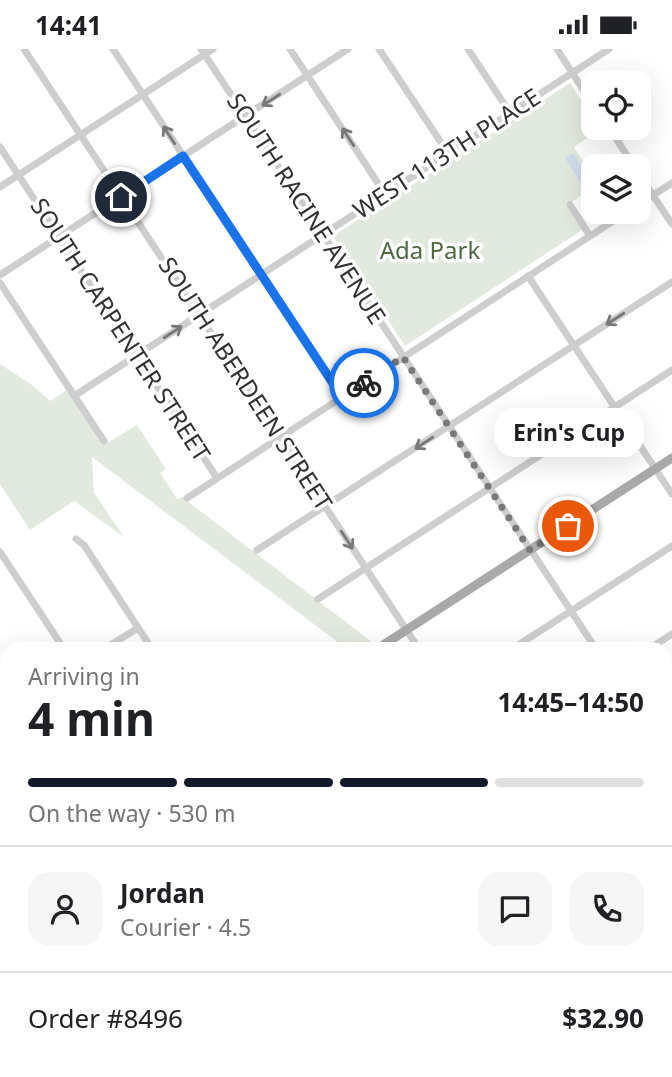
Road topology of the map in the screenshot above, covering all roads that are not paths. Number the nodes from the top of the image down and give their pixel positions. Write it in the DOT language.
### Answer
graph roads {
  1 [pos="24,49"];
  2 [pos="113,49"];
  3 [pos="213,49"];
  4 [pos="290,49"];
  5 [pos="348,49"];
  6 [pos="379,49"];
  7 [pos="468,49"];
  8 [pos="557,49"];
  9 [pos="608,49"];
  10 [pos="202,52"];
  11 [pos="572,73"];
  12 [pos="307,76"];
  13 [pos="581,86"];
  14 [pos="143,95"];
  15 [pos="510,113"];
  16 [pos="245,116"];
  17 [pos="81,135"];
  18 [pos="0,147"];
  19 [pos="448,153"];
  20 [pos="183,156"];
  21 [pos="19,175"];
  22 [pos="672,183"];
  23 [pos="0,187"];
  24 [pos="651,192"];
  25 [pos="386,194"];
  26 [pos="653,195"];
  27 [pos="121,197"];
  28 [pos="570,205"];
  29 [pos="608,224"];
  30 [pos="672,224"];
  31 [pos="323,235"];
  32 [pos="590,236"];
  33 [pos="59,237"];
  34 [pos="0,275"];
  35 [pos="261,275"];
  36 [pos="528,276"];
  37 [pos="672,282"];
  38 [pos="0,283"];
  39 [pos="199,315"];
  40 [pos="574,346"];
  41 [pos="137,355"];
  42 [pos="403,357"];
  43 [pos="672,370"];
  44 [pos="74,396"];
  45 [pos="342,397"];
  46 [pos="615,408"];
  47 [pos="449,426"];
  48 [pos="279,437"];
  49 [pos="104,441"];
  50 [pos="672,459"];
  51 [pos="655,469"];
  52 [pos="217,478"];
  53 [pos="490,488"];
  54 [pos="672,494"];
  55 [pos="187,498"];
  56 [pos="325,507"];
  57 [pos="76,539"];
  58 [pos="672,546"];
  59 [pos="257,550"];
  60 [pos="530,550"];
  61 [pos="0,552"];
  62 [pos="366,569"];
  63 [pos="318,599"];
  64 [pos="571,611"];
  65 [pos="138,628"];
  66 [pos="406,630"];
  67 [pos="59,642"];
  68 [pos="115,642"];
  69 [pos="147,642"];
  70 [pos="388,642"];
  71 [pos="414,642"];
  72 [pos="523,642"];
  73 [pos="591,642"];
  1 -- 17 [label="street, SOUTH ABERDEEN STREET"];
  2 -- 14 [label="street"];
  3 -- 10 [label="street"];
  4 -- 12 [label="street"];
  5 -- 12 [label="street"];
  6 -- 19 [label="street"];
  7 -- 15 [label="street"];
  8 -- 11 [label="street"];
  9 -- 11 [label="street, WEST 113TH PLACE"];
  10 -- 14 [label="street"];
  10 -- 16 [label="street, SOUTH RACINE AVENUE"];
  11 -- 13 [label="street"];
  11 -- 15 [label="street, WEST 113TH PLACE"];
  12 -- 16 [label="street, one-way"];
  25 -- 12 [label="street, one-way"];
  14 -- 17 [label="street"];
  20 -- 14 [label="street, one-way"];
  15 -- 19 [label="street, WEST 113TH PLACE"];
  16 -- 20 [label="street"];
  16 -- 31 [label="street, SOUTH RACINE AVENUE"];
  17 -- 21 [label="street"];
  17 -- 27 [label="street, SOUTH ABERDEEN STREET"];
  18 -- 21 [label="street, SOUTH CARPENTER STREET"];
  19 -- 25 [label="street, WEST 113TH PLACE"];
  20 -- 27 [label="street"];
  20 -- 35 [label="street"];
  21 -- 23 [label="street"];
  21 -- 33 [label="street, SOUTH CARPENTER STREET"];
  22 -- 26 [label="street"];
  24 -- 26 [label="street"];
  25 -- 31 [label="street, WEST 113TH PLACE"];
  26 -- 30 [label="street"];
  27 -- 33 [label="street"];
  27 -- 39 [label="street, SOUTH ABERDEEN STREET"];
  28 -- 32 [label="street"];
  29 -- 32 [label="street"];
  31 -- 35 [label="street, WEST 113TH PLACE"];
  31 -- 42 [label="street, SOUTH RACINE AVENUE"];
  32 -- 36 [label="street"];
  33 -- 34 [label="street"];
  33 -- 41 [label="street, SOUTH CARPENTER STREET"];
  35 -- 39 [label="street, WEST 113TH PLACE"];
  35 -- 45 [label="street"];
  36 -- 40 [label="street"];
  36 -- 42 [label="street"];
  37 -- 40 [label="street, one-way"];
  38 -- 44 [label="street"];
  41 -- 39 [label="street, WEST 113TH PLACE, one-way"];
  39 -- 48 [label="street, SOUTH ABERDEEN STREET"];
  40 -- 46 [label="street"];
  40 -- 47 [label="street"];
  41 -- 44 [label="street, WEST 113TH PLACE"];
  41 -- 52 [label="street, SOUTH CARPENTER STREET"];
  42 -- 45 [label="street"];
  42 -- 47 [label="street, SOUTH RACINE AVENUE"];
  43 -- 46 [label="street"];
  44 -- 49 [label="street"];
  45 -- 48 [label="street"];
  46 -- 51 [label="street"];
  46 -- 53 [label="street"];
  47 -- 53 [label="street, SOUTH RACINE AVENUE"];
  47 -- 56 [label="street, one-way"];
  48 -- 52 [label="street"];
  48 -- 56 [label="street, SOUTH ABERDEEN STREET"];
  50 -- 51 [label="main road"];
  51 -- 54 [label="street"];
  51 -- 60 [label="main road"];
  52 -- 55 [label="street"];
  53 -- 60 [label="street, SOUTH RACINE AVENUE"];
  53 -- 62 [label="street"];
  56 -- 59 [label="street"];
  56 -- 62 [label="street, SOUTH ABERDEEN STREET, one-way"];
  57 -- 65 [label="street"];
  58 -- 64 [label="street"];
  60 -- 64 [label="street, SOUTH RACINE AVENUE"];
  60 -- 66 [label="main road"];
  61 -- 67 [label="street"];
  62 -- 63 [label="street"];
  62 -- 66 [label="street, SOUTH ABERDEEN STREET"];
  64 -- 72 [label="street"];
  64 -- 73 [label="street, SOUTH RACINE AVENUE"];
  65 -- 68 [label="street"];
  65 -- 69 [label="street"];
  66 -- 70 [label="main road"];
  66 -- 71 [label="street, SOUTH ABERDEEN STREET"];
}
